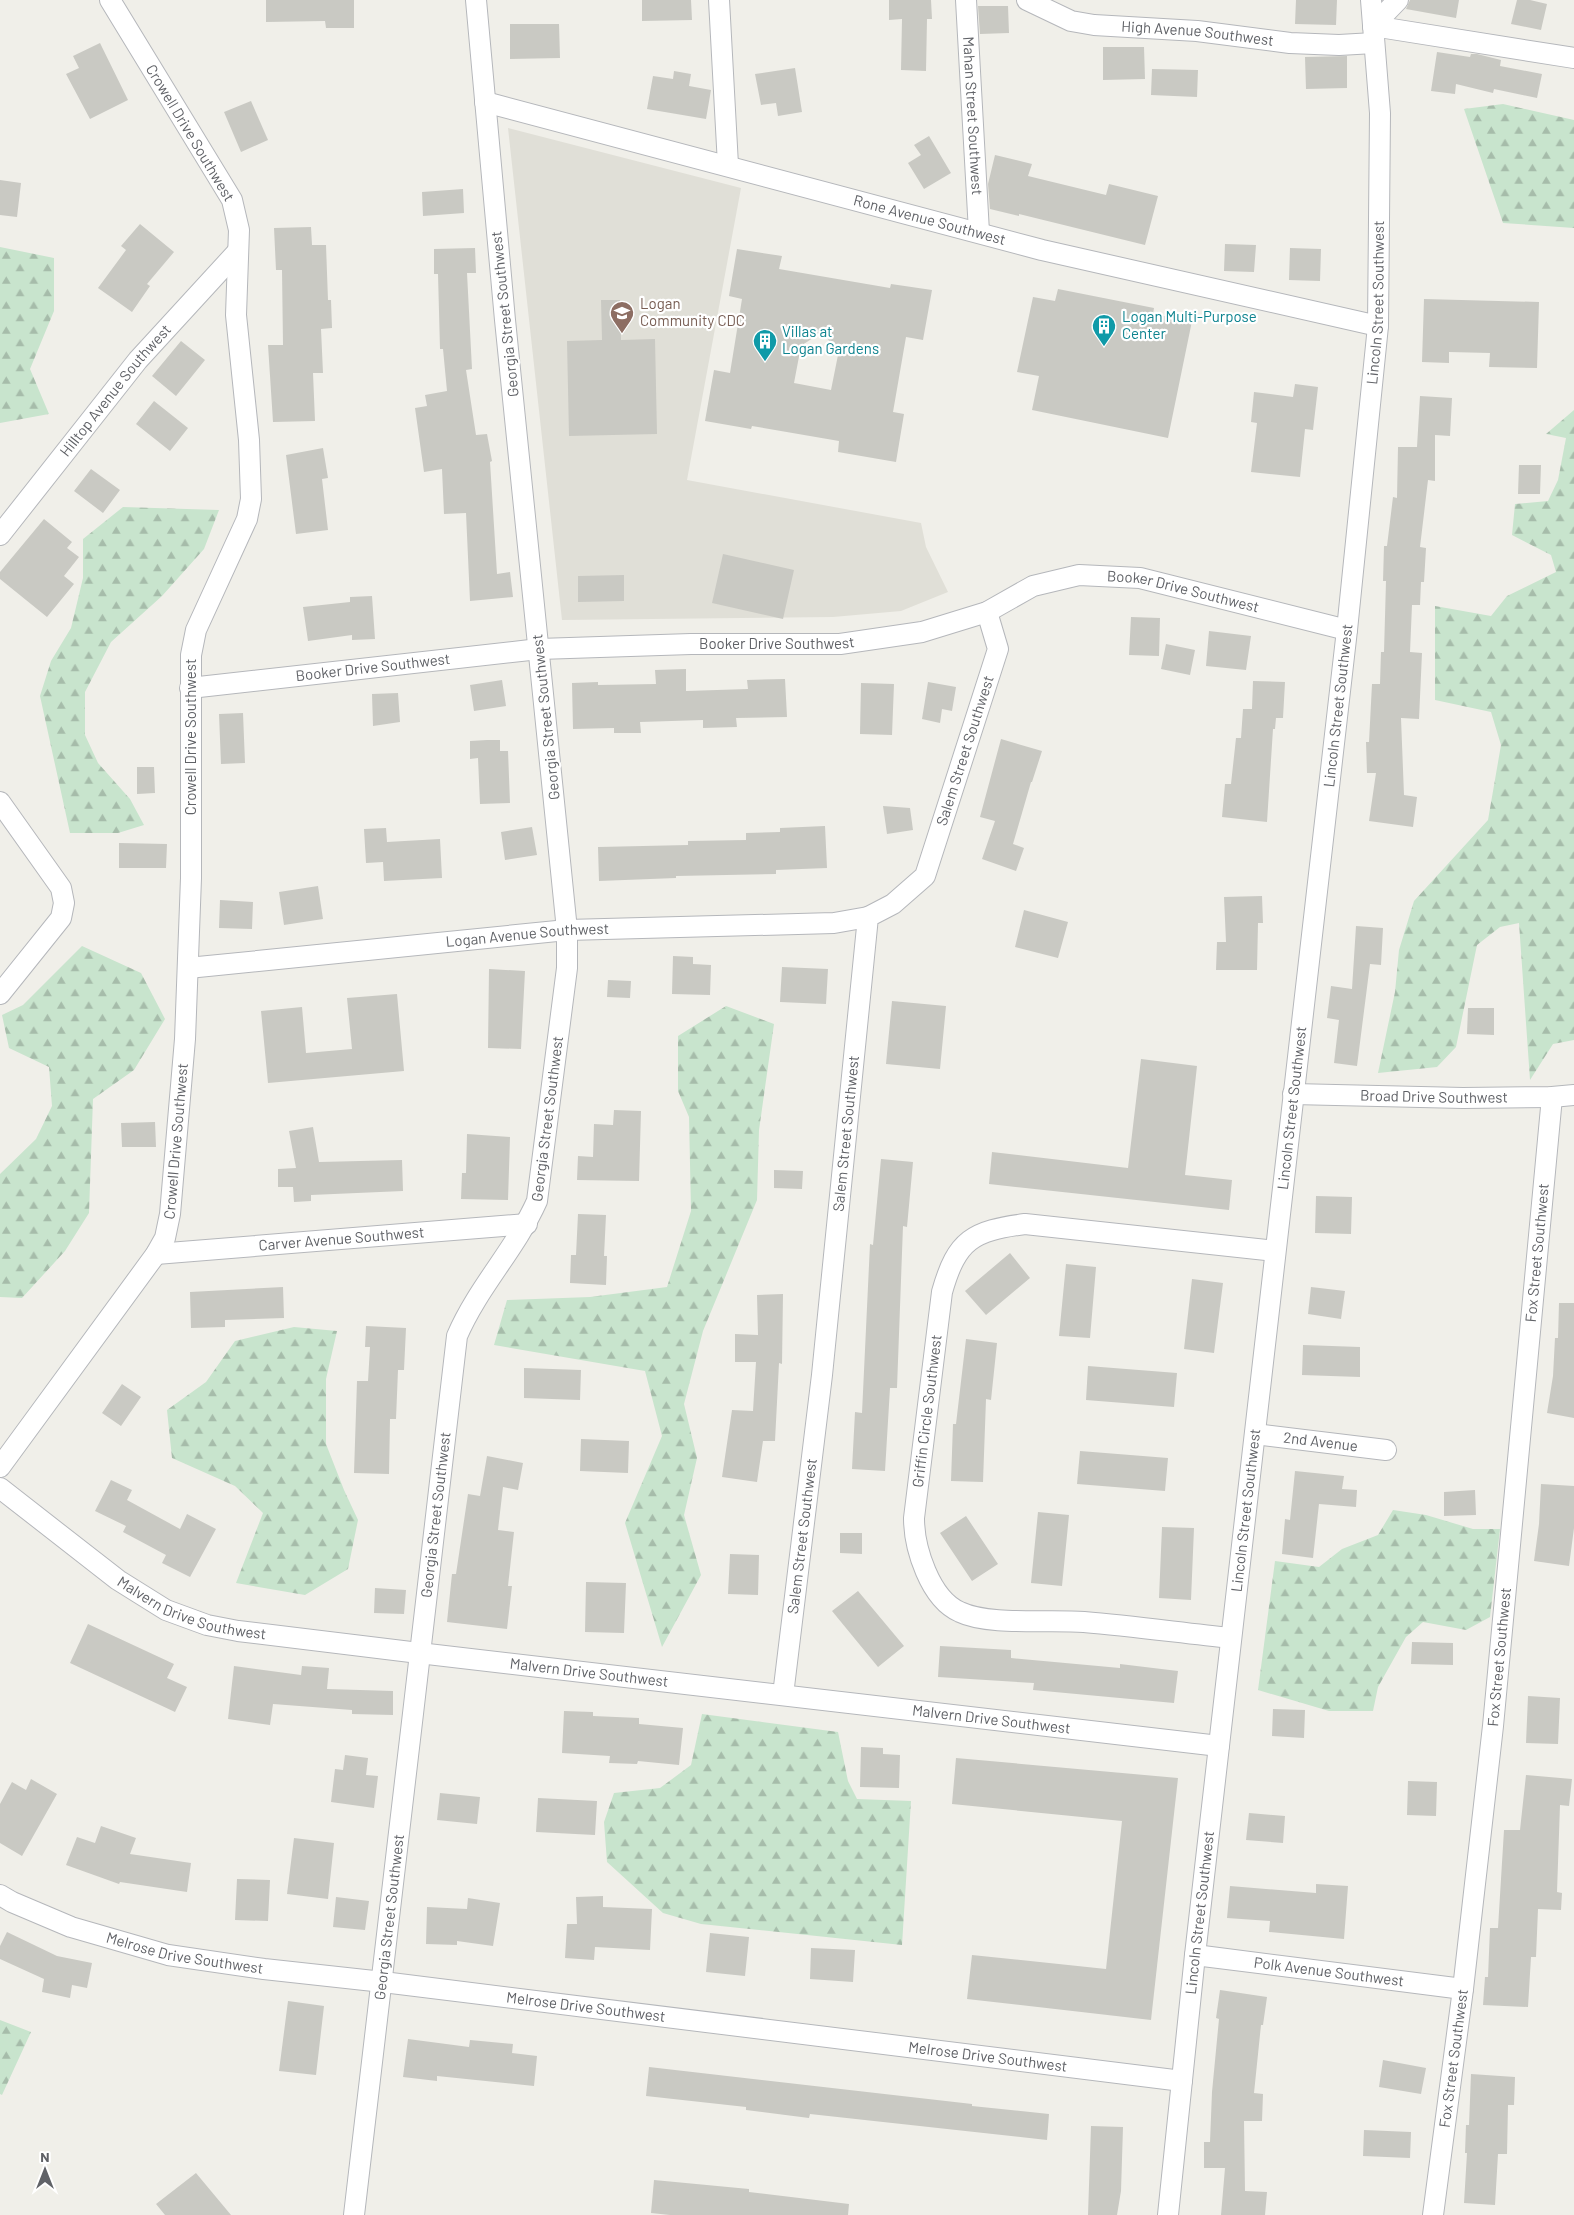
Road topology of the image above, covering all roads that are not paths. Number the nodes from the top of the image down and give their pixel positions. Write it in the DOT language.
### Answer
graph roads {
  1 [pos="110,0"];
  2 [pos="476,0"];
  3 [pos="719,0"];
  4 [pos="966,0"];
  5 [pos="1027,0"];
  6 [pos="1371,0"];
  7 [pos="1398,0"];
  8 [pos="1374,34"];
  9 [pos="1574,58"];
  10 [pos="485,102"];
  11 [pos="728,165"];
  12 [pos="978,232"];
  13 [pos="238,251"];
  14 [pos="1378,326"];
  15 [pos="0,535"];
  16 [pos="987,612"];
  17 [pos="1347,630"];
  18 [pos="539,649"];
  19 [pos="190,688"];
  20 [pos="0,802"];
  21 [pos="868,917"];
  22 [pos="567,930"];
  23 [pos="188,968"];
  24 [pos="0,994"];
  25 [pos="1293,1094"];
  26 [pos="1574,1095"];
  27 [pos="1552,1097"];
  28 [pos="527,1224"];
  29 [pos="1275,1251"];
  30 [pos="156,1254"];
  31 [pos="1255,1434"];
  32 [pos="1386,1450"];
  33 [pos="0,1467"];
  34 [pos="0,1488"];
  35 [pos="1231,1638"];
  36 [pos="419,1654"];
  37 [pos="783,1695"];
  38 [pos="1219,1746"];
  39 [pos="0,1895"];
  40 [pos="1195,1955"];
  41 [pos="383,1982"];
  42 [pos="1463,1989"];
  43 [pos="1182,2081"];
  44 [pos="354,2215"];
  45 [pos="1168,2215"];
  46 [pos="1433,2215"];
  1 -- 13 [label="street, Crowell Drive Southwest"];
  2 -- 10 [label="street, Georgia Street Southwest"];
  3 -- 11 [label="street"];
  4 -- 12 [label="street, Mahan Street Southwest"];
  5 -- 8 [label="street, High Avenue Southwest"];
  6 -- 8 [label="street, Lincoln Street Southwest"];
  7 -- 8 [label="street"];
  8 -- 9 [label="street, High Avenue Southwest"];
  8 -- 14 [label="street, Lincoln Street Southwest"];
  10 -- 11 [label="street, Rone Avenue Southwest"];
  10 -- 18 [label="street, Georgia Street Southwest"];
  11 -- 12 [label="street, Rone Avenue Southwest"];
  12 -- 14 [label="street, Rone Avenue Southwest"];
  13 -- 15 [label="street, Hilltop Avenue Southwest"];
  13 -- 19 [label="street, Crowell Drive Southwest"];
  14 -- 17 [label="street, Lincoln Street Southwest"];
  16 -- 17 [label="street, Booker Drive Southwest"];
  16 -- 18 [label="street, Booker Drive Southwest"];
  16 -- 21 [label="street, Salem Street Southwest"];
  17 -- 25 [label="street, Lincoln Street Southwest"];
  18 -- 19 [label="street, Booker Drive Southwest"];
  18 -- 22 [label="street, Georgia Street Southwest"];
  19 -- 23 [label="street, Crowell Drive Southwest"];
  20 -- 24 [label="street"];
  21 -- 22 [label="street, Logan Avenue Southwest"];
  21 -- 37 [label="street, Salem Street Southwest"];
  22 -- 23 [label="street, Logan Avenue Southwest"];
  22 -- 28 [label="street, Georgia Street Southwest"];
  23 -- 30 [label="street, Crowell Drive Southwest"];
  25 -- 27 [label="street, Broad Drive Southwest"];
  25 -- 29 [label="street, Lincoln Street Southwest"];
  26 -- 27 [label="street, Broad Drive Southwest"];
  27 -- 42 [label="street, Fox Street Southwest"];
  28 -- 30 [label="street, Carver Avenue Southwest"];
  28 -- 36 [label="street, Georgia Street Southwest"];
  29 -- 31 [label="street, Lincoln Street Southwest"];
  29 -- 35 [label="street, Griffin Circle Southwest"];
  30 -- 33 [label="street, Crowell Drive Southwest"];
  31 -- 32 [label="street, 2nd Avenue"];
  31 -- 35 [label="street, Lincoln Street Southwest"];
  34 -- 36 [label="street, Malvern Drive Southwest"];
  35 -- 38 [label="street, Lincoln Street Southwest"];
  36 -- 37 [label="street, Malvern Drive Southwest"];
  36 -- 41 [label="street, Georgia Street Southwest"];
  37 -- 38 [label="street, Malvern Drive Southwest"];
  38 -- 40 [label="street, Lincoln Street Southwest"];
  39 -- 41 [label="street, Melrose Drive Southwest"];
  40 -- 42 [label="street, Polk Avenue Southwest"];
  40 -- 43 [label="street, Lincoln Street Southwest"];
  41 -- 43 [label="street, Melrose Drive Southwest"];
  41 -- 44 [label="street, Georgia Street Southwest"];
  42 -- 46 [label="street, Fox Street Southwest"];
  43 -- 45 [label="street, Lincoln Street Southwest"];
}
